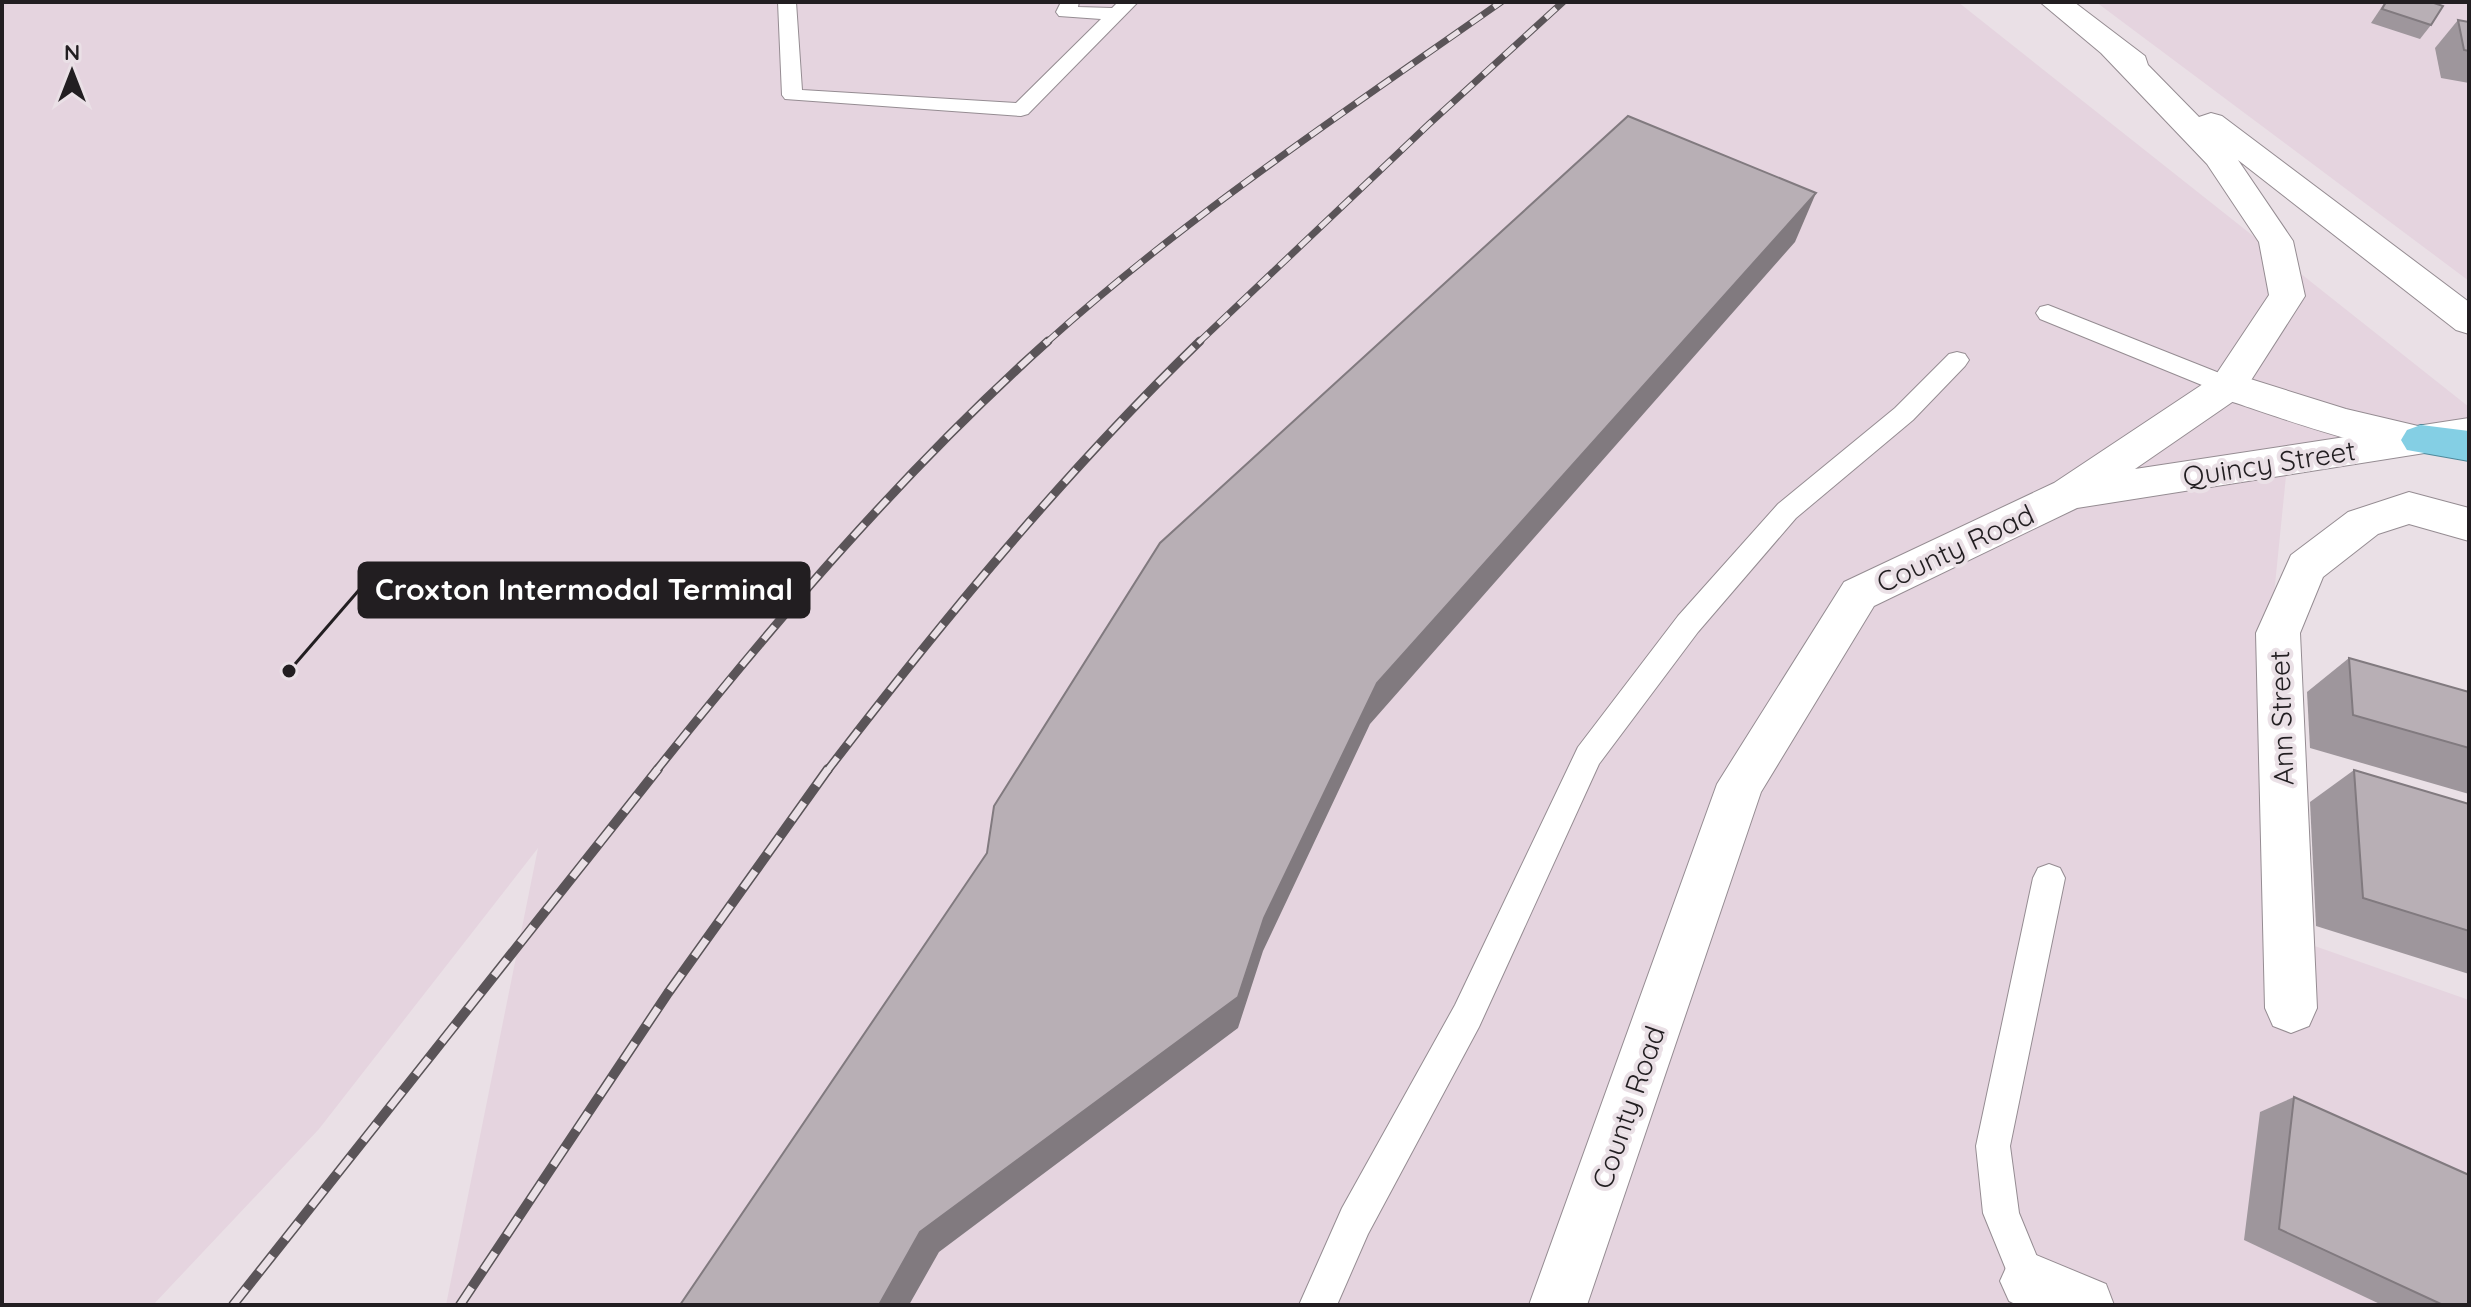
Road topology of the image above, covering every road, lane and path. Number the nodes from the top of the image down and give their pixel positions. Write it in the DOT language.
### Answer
graph roads {
  1 [pos="787,2"];
  2 [pos="1070,2"];
  3 [pos="2055,2"];
  4 [pos="1121,8"];
  5 [pos="2112,46"];
  6 [pos="2048,313"];
  7 [pos="2469,321"];
  8 [pos="1957,360"];
  9 [pos="2228,386"];
  10 [pos="2469,432"];
  11 [pos="2421,440"];
  12 [pos="2469,446"];
  13 [pos="2068,494"];
  14 [pos="2469,525"];
  15 [pos="2049,878"];
  16 [pos="2291,1008"];
  17 [pos="2029,1281"];
  18 [pos="1318,1305"];
  19 [pos="1558,1305"];
  20 [pos="2085,1305"];
  1 -- 4 [label="lane"];
  2 -- 4 [label="lane"];
  3 -- 5 [label="main road, County Road"];
  5 -- 7 [label="main road, County Road"];
  5 -- 9 [label="main road, County Road"];
  6 -- 9 [label="lane"];
  8 -- 18 [label="lane"];
  9 -- 11 [label="main road"];
  9 -- 13 [label="main road, County Road"];
  10 -- 11 [label="main road, Quincy Street"];
  11 -- 12 [label="highway"];
  11 -- 13 [label="main road, Quincy Street"];
  13 -- 19 [label="main road, County Road"];
  14 -- 16 [label="main road, Ann Street"];
  15 -- 17 [label="lane"];
  17 -- 20 [label="main road"];
}
